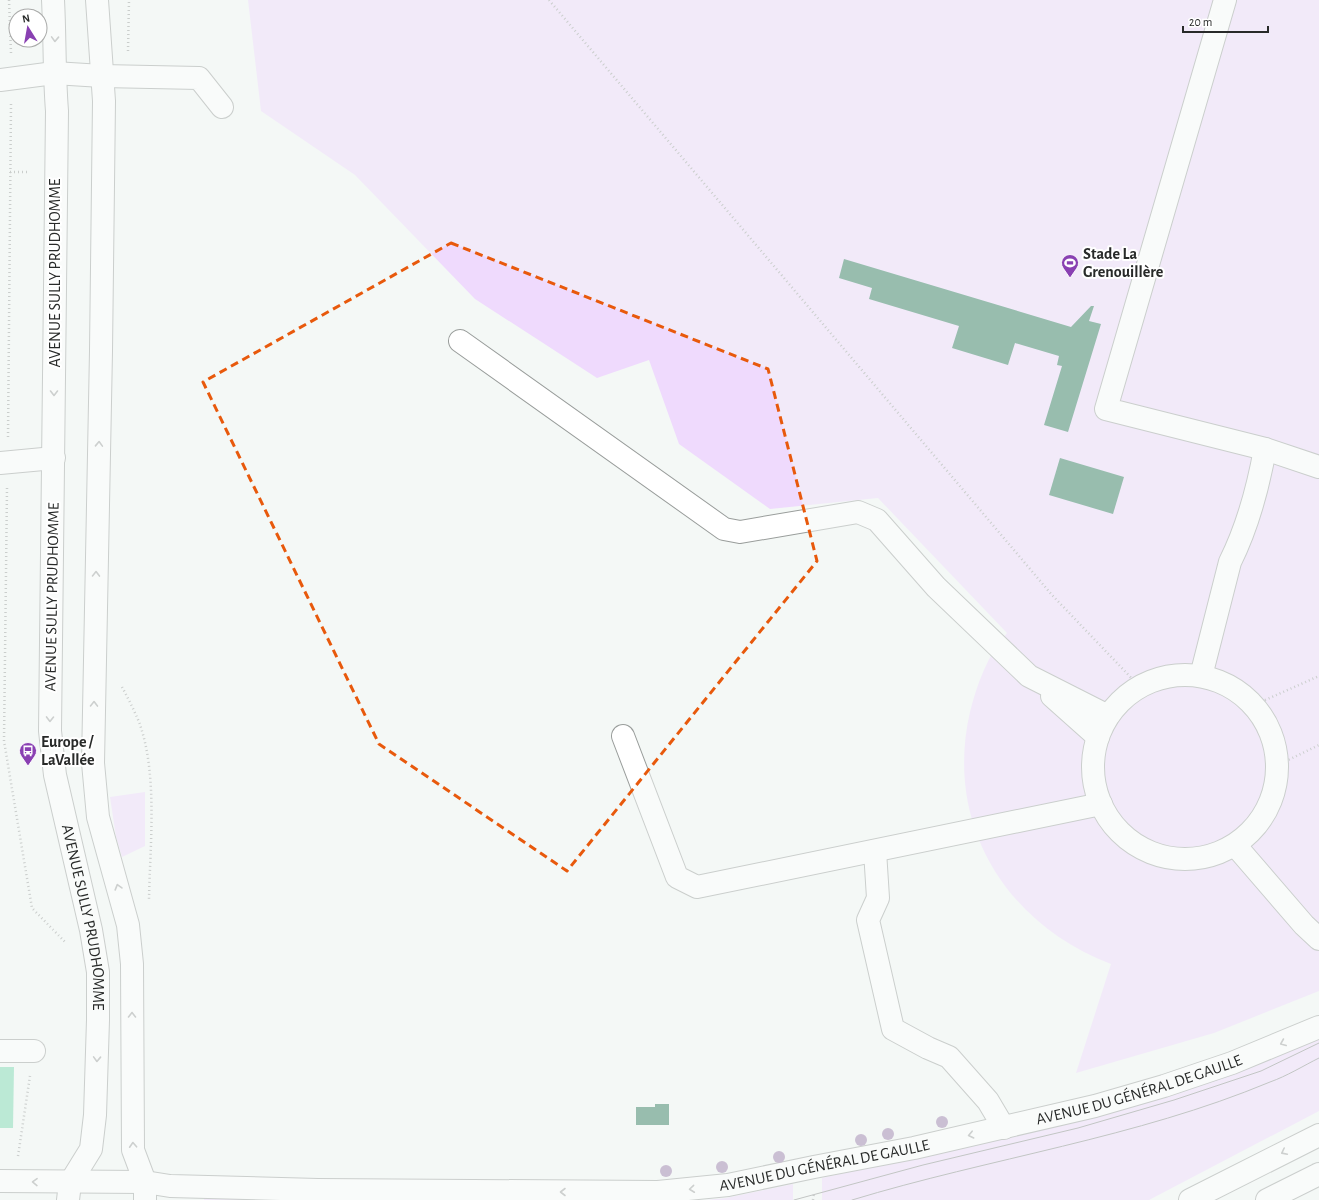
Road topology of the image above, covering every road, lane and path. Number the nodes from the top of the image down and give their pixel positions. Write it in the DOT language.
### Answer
graph roads {
  1 [pos="9,0"];
  2 [pos="53,0"];
  3 [pos="97,0"];
  4 [pos="548,0"];
  5 [pos="1225,0"];
  6 [pos="54,73"];
  7 [pos="102,76"];
  8 [pos="5,79"];
  9 [pos="222,107"];
  10 [pos="460,341"];
  11 [pos="1265,449"];
  12 [pos="54,458"];
  13 [pos="4,463"];
  14 [pos="1319,467"];
  15 [pos="1029,676"];
  16 [pos="1201,676"];
  17 [pos="1319,676"];
  18 [pos="119,680"];
  19 [pos="1140,687"];
  20 [pos="1254,705"];
  21 [pos="1108,716"];
  22 [pos="623,736"];
  23 [pos="1098,736"];
  24 [pos="1319,745"];
  25 [pos="1278,765"];
  26 [pos="1101,804"];
  27 [pos="1235,845"];
  28 [pos="875,851"];
  29 [pos="149,904"];
  30 [pos="1319,939"];
  31 [pos="70,948"];
  32 [pos="1319,1027"];
  33 [pos="0,1051"];
  34 [pos="34,1051"];
  35 [pos="1004,1128"];
  36 [pos="1319,1135"];
  37 [pos="17,1161"];
  38 [pos="1319,1174"];
  39 [pos="0,1181"];
  40 [pos="69,1191"];
  41 [pos="144,1191"];
  42 [pos="1190,1200"];
  43 [pos="1267,1200"];
  1 -- 8 [label="path"];
  2 -- 6 [label="main road, AVENUE SULLY PRUDHOMME, one-way"];
  3 -- 7 [label="main road"];
  4 -- 19 [label="path"];
  5 -- 11 [label="main road"];
  6 -- 7 [label="main road"];
  6 -- 8 [label="main road"];
  6 -- 12 [label="main road, AVENUE SULLY PRUDHOMME, one-way"];
  7 -- 9 [label="main road"];
  41 -- 7 [label="main road, one-way"];
  8 -- 13 [label="path"];
  10 -- 15 [label="main road"];
  11 -- 14 [label="main road"];
  11 -- 16 [label="main road"];
  12 -- 13 [label="main road"];
  12 -- 40 [label="main road, AVENUE SULLY PRUDHOMME, one-way"];
  13 -- 31 [label="path"];
  15 -- 21 [label="main road"];
  15 -- 23 [label="main road"];
  16 -- 19 [label="main road"];
  16 -- 20 [label="main road"];
  17 -- 20 [label="path"];
  18 -- 29 [label="path"];
  19 -- 21 [label="main road"];
  20 -- 25 [label="main road"];
  21 -- 23 [label="main road"];
  22 -- 28 [label="main road"];
  23 -- 26 [label="main road"];
  24 -- 25 [label="path"];
  25 -- 27 [label="main road"];
  26 -- 27 [label="main road"];
  26 -- 28 [label="main road"];
  27 -- 30 [label="main road"];
  28 -- 35 [label="main road"];
  32 -- 35 [label="main road, AVENUE DU GÉNÉRAL DE GAULLE, one-way"];
  33 -- 34 [label="main road"];
  34 -- 37 [label="path"];
  35 -- 41 [label="main road, AVENUE DU GÉNÉRAL DE GAULLE, one-way"];
  36 -- 42 [label="main road, one-way"];
  38 -- 43 [label="main road"];
  40 -- 39 [label="main road, AVENUE DU GÉNÉRAL DE GAULLE, one-way"];
  40 -- 41 [label="main road, AVENUE DU GÉNÉRAL DE GAULLE"];
}
